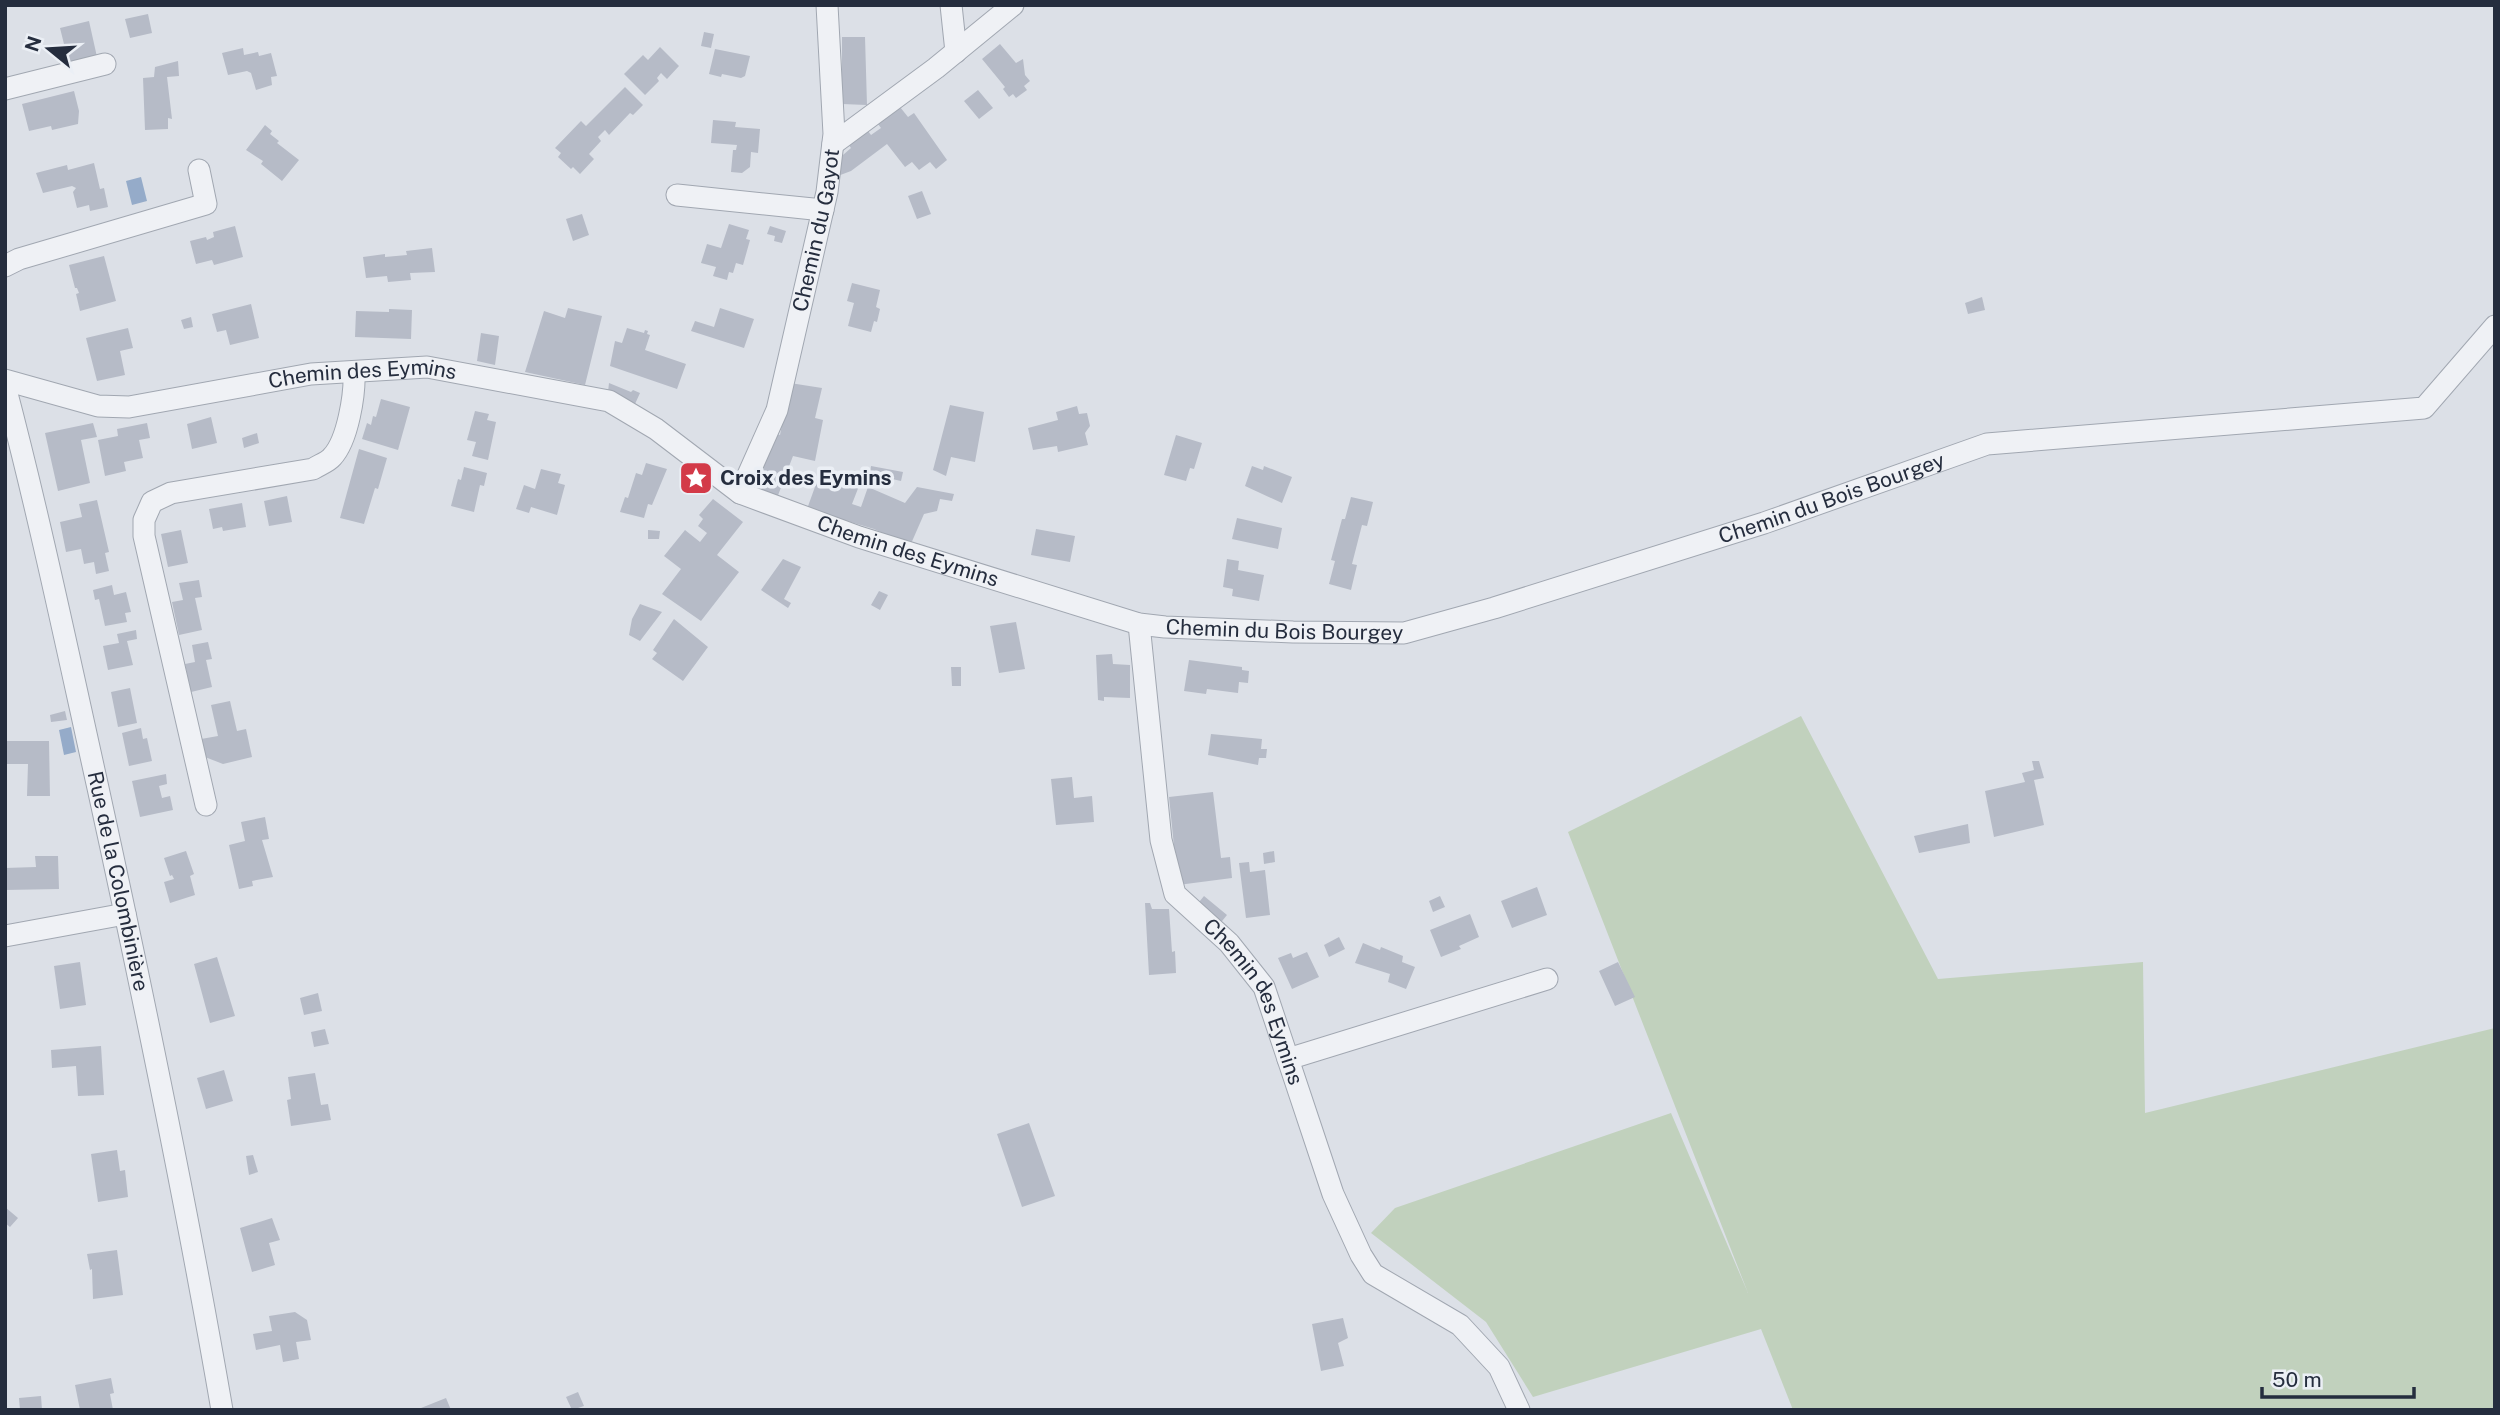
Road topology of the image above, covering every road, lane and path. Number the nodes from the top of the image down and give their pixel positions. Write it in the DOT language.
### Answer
graph roads {
  1 [pos="827,5"];
  2 [pos="951,5"];
  3 [pos="1013,5"];
  4 [pos="956,52"];
  5 [pos="105,64"];
  6 [pos="5,89"];
  7 [pos="833,144"];
  8 [pos="199,170"];
  9 [pos="677,195"];
  10 [pos="822,210"];
  11 [pos="5,266"];
  12 [pos="2495,326"];
  13 [pos="355,372"];
  14 [pos="5,380"];
  15 [pos="5,386"];
  16 [pos="740,493"];
  17 [pos="1139,624"];
  18 [pos="206,805"];
  19 [pos="125,914"];
  20 [pos="5,936"];
  21 [pos="1547,979"];
  22 [pos="1288,1059"];
  23 [pos="222,1410"];
  24 [pos="1519,1410"];
  1 -- 7 [label="street"];
  2 -- 4 [label="street"];
  3 -- 4 [label="street, Chemin du Gayot"];
  4 -- 7 [label="street, Chemin du Gayot"];
  5 -- 6 [label="street"];
  7 -- 10 [label="street, Chemin du Gayot"];
  8 -- 11 [label="street"];
  9 -- 10 [label="street"];
  10 -- 16 [label="street, Chemin du Gayot"];
  12 -- 17 [label="street, Chemin du Bois Bourgey"];
  13 -- 14 [label="street, Chemin des Eymins"];
  13 -- 16 [label="street, Chemin des Eymins"];
  13 -- 18 [label="street"];
  15 -- 19 [label="street, Rue de la Colombinière"];
  16 -- 17 [label="street, Chemin des Eymins"];
  17 -- 22 [label="street, Chemin des Eymins"];
  19 -- 20 [label="street"];
  19 -- 23 [label="street, Rue de la Colombinière"];
  21 -- 22 [label="street"];
  22 -- 24 [label="street, Chemin des Eymins"];
}
